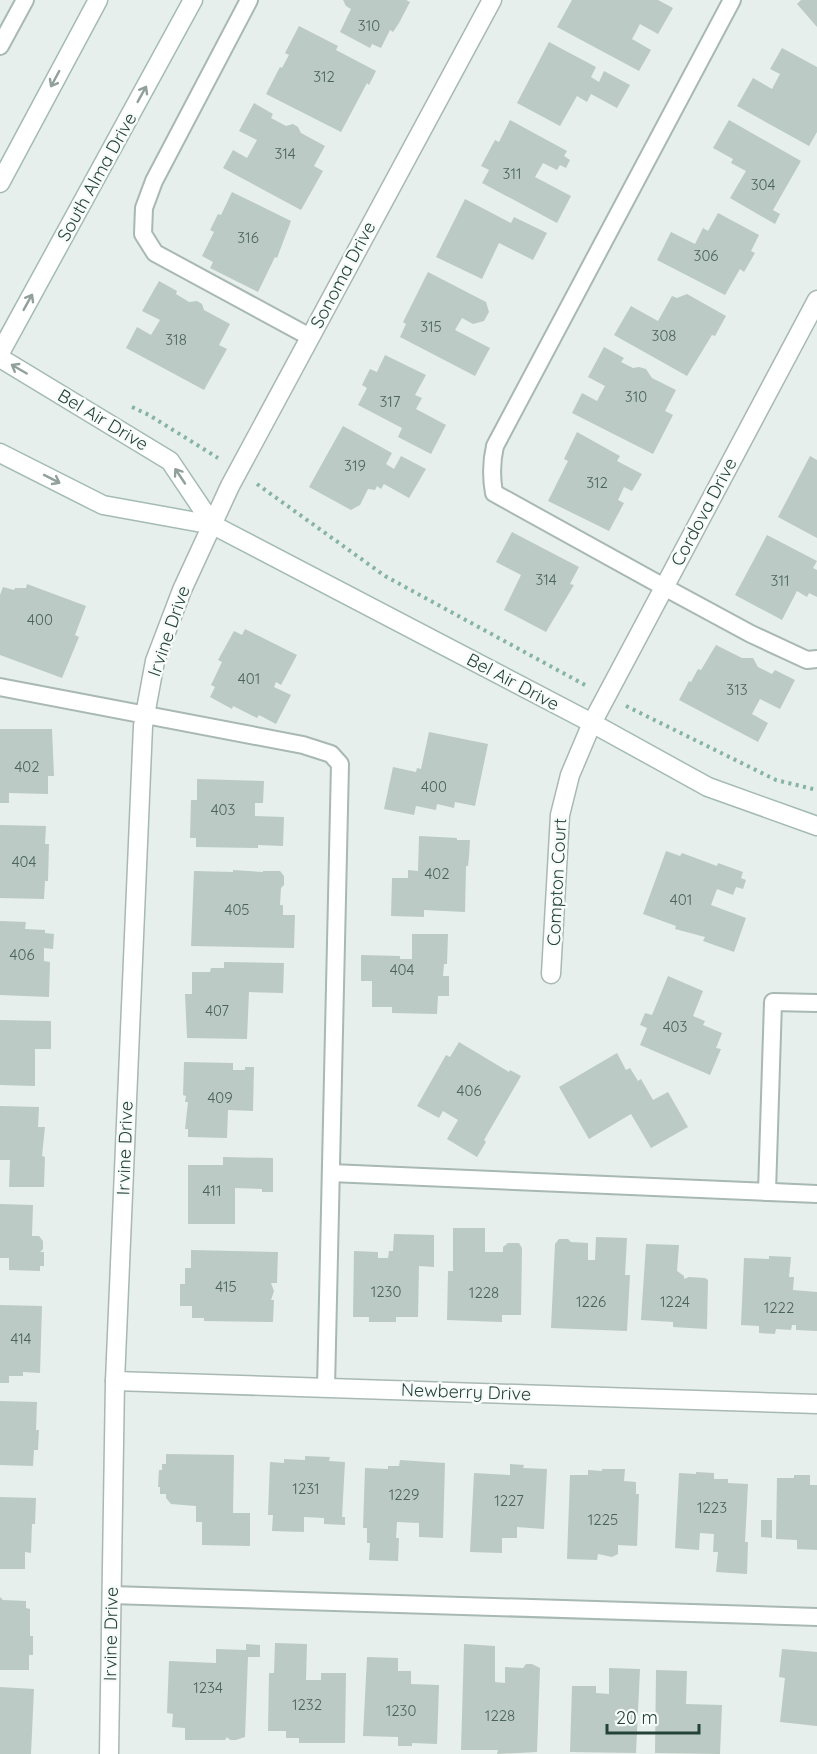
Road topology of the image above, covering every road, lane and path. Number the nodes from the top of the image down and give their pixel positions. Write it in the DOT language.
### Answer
graph roads {
  1 [pos="25,0"];
  2 [pos="98,0"];
  3 [pos="193,0"];
  4 [pos="249,0"];
  5 [pos="492,0"];
  6 [pos="732,0"];
  7 [pos="0,46"];
  8 [pos="0,183"];
  9 [pos="817,300"];
  10 [pos="310,337"];
  11 [pos="0,353"];
  12 [pos="0,358"];
  13 [pos="130,405"];
  14 [pos="0,453"];
  15 [pos="238,471"];
  16 [pos="213,525"];
  17 [pos="199,553"];
  18 [pos="664,587"];
  19 [pos="817,659"];
  20 [pos="0,687"];
  21 [pos="606,696"];
  22 [pos="145,714"];
  23 [pos="592,723"];
  24 [pos="817,790"];
  25 [pos="817,826"];
  26 [pos="551,974"];
  27 [pos="817,1004"];
  28 [pos="331,1173"];
  29 [pos="767,1192"];
  30 [pos="817,1194"];
  31 [pos="115,1381"];
  32 [pos="326,1388"];
  33 [pos="817,1404"];
  34 [pos="111,1595"];
  35 [pos="817,1617"];
  36 [pos="109,1754"];
  1 -- 7 [label="lane"];
  2 -- 8 [label="street, one-way"];
  11 -- 3 [label="street, South Alma Drive, one-way"];
  4 -- 10 [label="lane"];
  5 -- 10 [label="street, Sonoma Drive"];
  6 -- 18 [label="lane"];
  9 -- 18 [label="street, Cordova Drive"];
  10 -- 15 [label="street, Sonoma Drive"];
  16 -- 12 [label="street, Bel Air Drive, one-way"];
  13 -- 15 [label="path"];
  14 -- 16 [label="street, Bel Air Drive, one-way"];
  15 -- 16 [label="street, Sonoma Drive"];
  15 -- 21 [label="path"];
  16 -- 17 [label="street, Sonoma Drive"];
  16 -- 23 [label="street, Bel Air Drive"];
  17 -- 22 [label="street, Irvine Drive"];
  18 -- 19 [label="lane"];
  18 -- 21 [label="street, Cordova Drive"];
  20 -- 22 [label="lane"];
  21 -- 23 [label="street, Cordova Drive"];
  21 -- 24 [label="path"];
  22 -- 28 [label="lane"];
  22 -- 31 [label="street, Irvine Drive"];
  23 -- 25 [label="street, Bel Air Drive"];
  23 -- 26 [label="street, Compton Court"];
  27 -- 29 [label="lane"];
  28 -- 29 [label="lane"];
  28 -- 32 [label="lane"];
  29 -- 30 [label="lane"];
  31 -- 32 [label="street, Newberry Drive"];
  31 -- 34 [label="street, Irvine Drive"];
  32 -- 33 [label="street, Newberry Drive"];
  34 -- 35 [label="lane"];
  34 -- 36 [label="street, Irvine Drive"];
}
